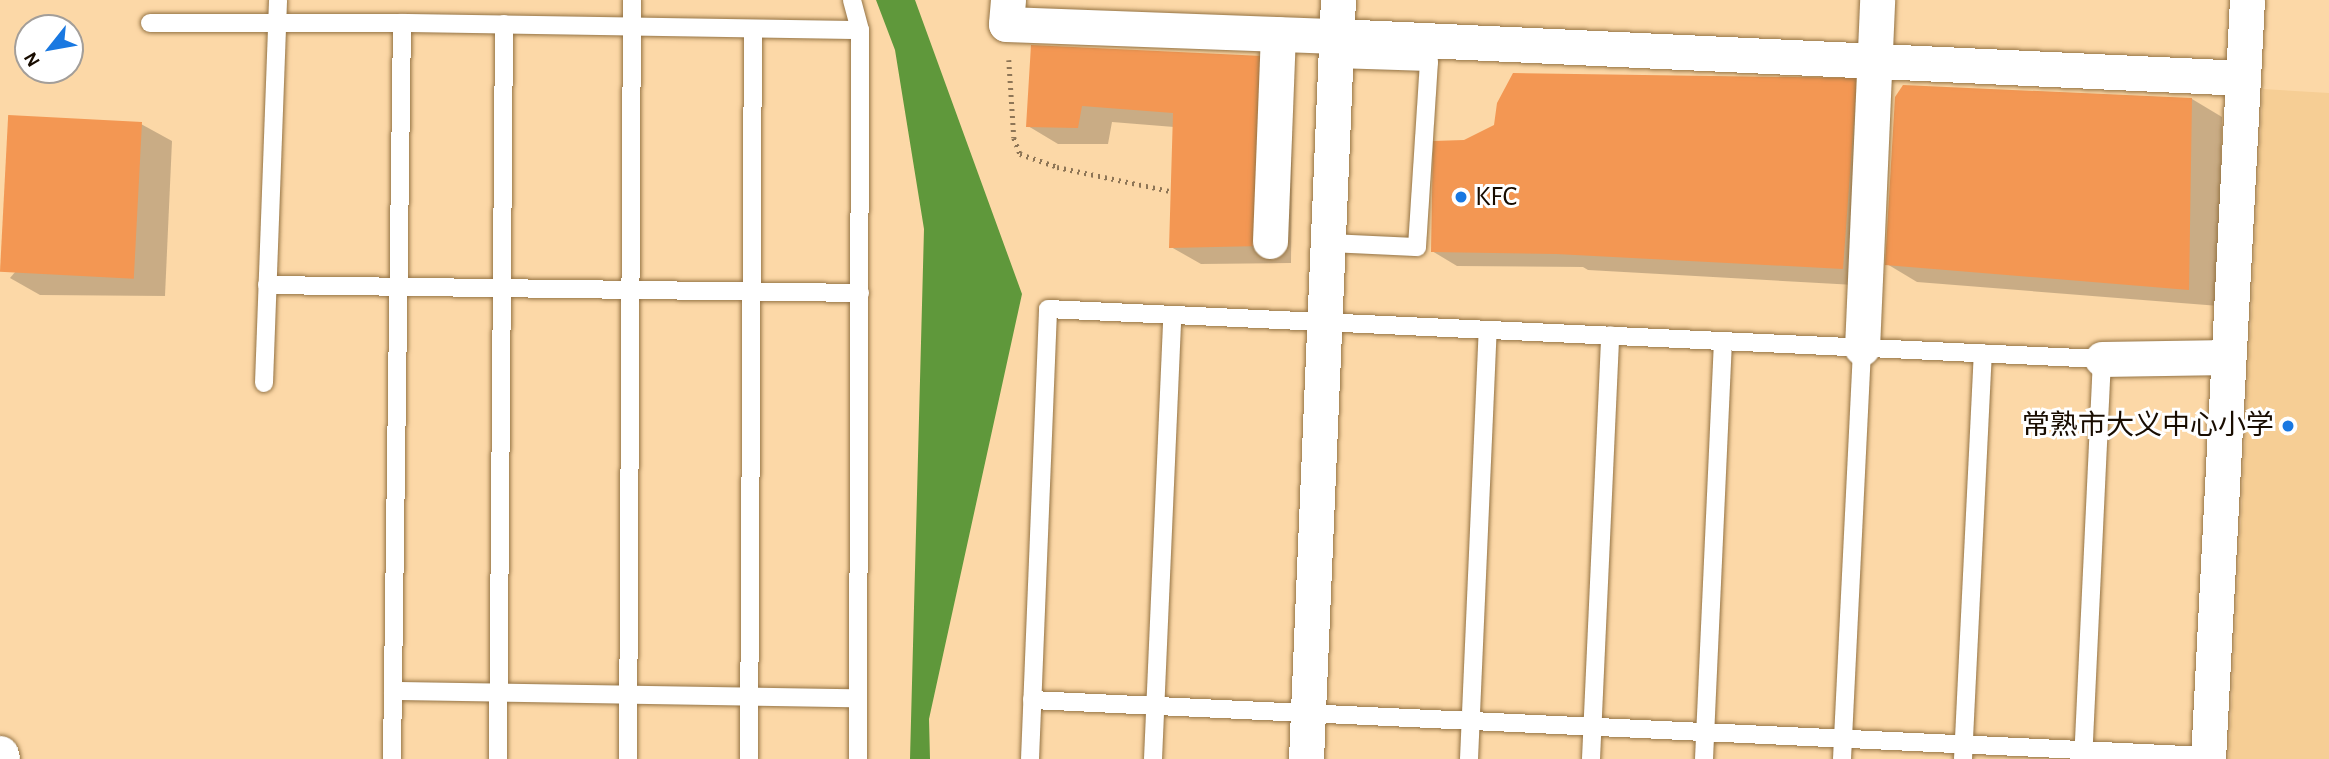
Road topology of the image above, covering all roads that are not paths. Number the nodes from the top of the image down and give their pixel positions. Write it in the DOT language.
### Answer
graph roads {
  1 [pos="278,0"];
  2 [pos="632,0"];
  3 [pos="852,0"];
  4 [pos="1338,0"];
  5 [pos="1877,0"];
  6 [pos="2247,0"];
  7 [pos="1007,12"];
  8 [pos="150,23"];
  9 [pos="277,23"];
  10 [pos="402,23"];
  11 [pos="504,24"];
  12 [pos="632,27"];
  13 [pos="753,29"];
  14 [pos="860,30"];
  15 [pos="1278,34"];
  16 [pos="1337,48"];
  17 [pos="1875,61"];
  18 [pos="2243,78"];
  19 [pos="1270,241"];
  20 [pos="1328,243"];
  21 [pos="267,285"];
  22 [pos="398,287"];
  23 [pos="501,289"];
  24 [pos="630,290"];
  25 [pos="752,292"];
  26 [pos="860,293"];
  27 [pos="1172,315"];
  28 [pos="1325,322"];
  29 [pos="1488,330"];
  30 [pos="1610,335"];
  31 [pos="1723,341"];
  32 [pos="1861,348"];
  33 [pos="1983,353"];
  34 [pos="2228,357"];
  35 [pos="2102,359"];
  36 [pos="264,383"];
  37 [pos="393,691"];
  38 [pos="498,692"];
  39 [pos="628,694"];
  40 [pos="749,696"];
  41 [pos="858,698"];
  42 [pos="1032,700"];
  43 [pos="1155,706"];
  44 [pos="1308,713"];
  45 [pos="1470,721"];
  46 [pos="1593,727"];
  47 [pos="1706,732"];
  48 [pos="1843,739"];
  49 [pos="1963,751"];
  50 [pos="2084,754"];
  51 [pos="2208,757"];
  52 [pos="392,759"];
  53 [pos="498,759"];
  54 [pos="628,759"];
  55 [pos="749,759"];
  56 [pos="858,759"];
  57 [pos="1030,759"];
  58 [pos="1153,759"];
  59 [pos="1306,759"];
  60 [pos="1469,759"];
  61 [pos="1591,759"];
  62 [pos="1704,759"];
  63 [pos="1842,759"];
  1 -- 9 [label="lane"];
  2 -- 12 [label="lane"];
  3 -- 14 [label="lane"];
  4 -- 16 [label="street"];
  5 -- 17 [label="street"];
  6 -- 18 [label="street"];
  7 -- 15 [label="street"];
  8 -- 9 [label="lane"];
  9 -- 10 [label="lane"];
  9 -- 21 [label="lane"];
  10 -- 11 [label="lane"];
  10 -- 22 [label="lane"];
  11 -- 12 [label="lane"];
  11 -- 23 [label="lane"];
  12 -- 13 [label="lane"];
  12 -- 24 [label="lane"];
  13 -- 14 [label="lane"];
  13 -- 25 [label="lane"];
  14 -- 26 [label="lane"];
  15 -- 16 [label="street"];
  15 -- 19 [label="street"];
  16 -- 17 [label="street"];
  16 -- 20 [label="street"];
  16 -- 20 [label="lane"];
  17 -- 18 [label="street"];
  17 -- 32 [label="street"];
  18 -- 34 [label="street"];
  20 -- 28 [label="street"];
  21 -- 22 [label="lane"];
  21 -- 36 [label="lane"];
  22 -- 23 [label="lane"];
  22 -- 37 [label="lane"];
  23 -- 24 [label="lane"];
  23 -- 38 [label="lane"];
  24 -- 25 [label="lane"];
  24 -- 39 [label="lane"];
  25 -- 26 [label="lane"];
  25 -- 40 [label="lane"];
  26 -- 41 [label="lane"];
  27 -- 28 [label="lane"];
  27 -- 42 [label="lane"];
  27 -- 43 [label="lane"];
  28 -- 29 [label="lane"];
  28 -- 44 [label="street"];
  29 -- 30 [label="lane"];
  29 -- 45 [label="lane"];
  30 -- 31 [label="lane"];
  30 -- 46 [label="lane"];
  31 -- 32 [label="lane"];
  31 -- 47 [label="lane"];
  32 -- 33 [label="lane"];
  32 -- 48 [label="lane"];
  33 -- 35 [label="lane"];
  33 -- 49 [label="lane"];
  34 -- 35 [label="street"];
  34 -- 51 [label="street"];
  35 -- 50 [label="lane"];
  37 -- 38 [label="lane"];
  37 -- 52 [label="lane"];
  38 -- 39 [label="lane"];
  38 -- 53 [label="lane"];
  39 -- 40 [label="lane"];
  39 -- 54 [label="lane"];
  40 -- 41 [label="lane"];
  40 -- 55 [label="lane"];
  41 -- 56 [label="lane"];
  42 -- 43 [label="lane"];
  42 -- 57 [label="lane"];
  43 -- 44 [label="lane"];
  43 -- 58 [label="lane"];
  44 -- 45 [label="lane"];
  44 -- 59 [label="street"];
  45 -- 46 [label="lane"];
  45 -- 60 [label="lane"];
  46 -- 47 [label="lane"];
  46 -- 61 [label="lane"];
  47 -- 48 [label="lane"];
  47 -- 62 [label="lane"];
  48 -- 49 [label="lane"];
  48 -- 63 [label="lane"];
  49 -- 50 [label="lane"];
  50 -- 51 [label="lane"];
}
